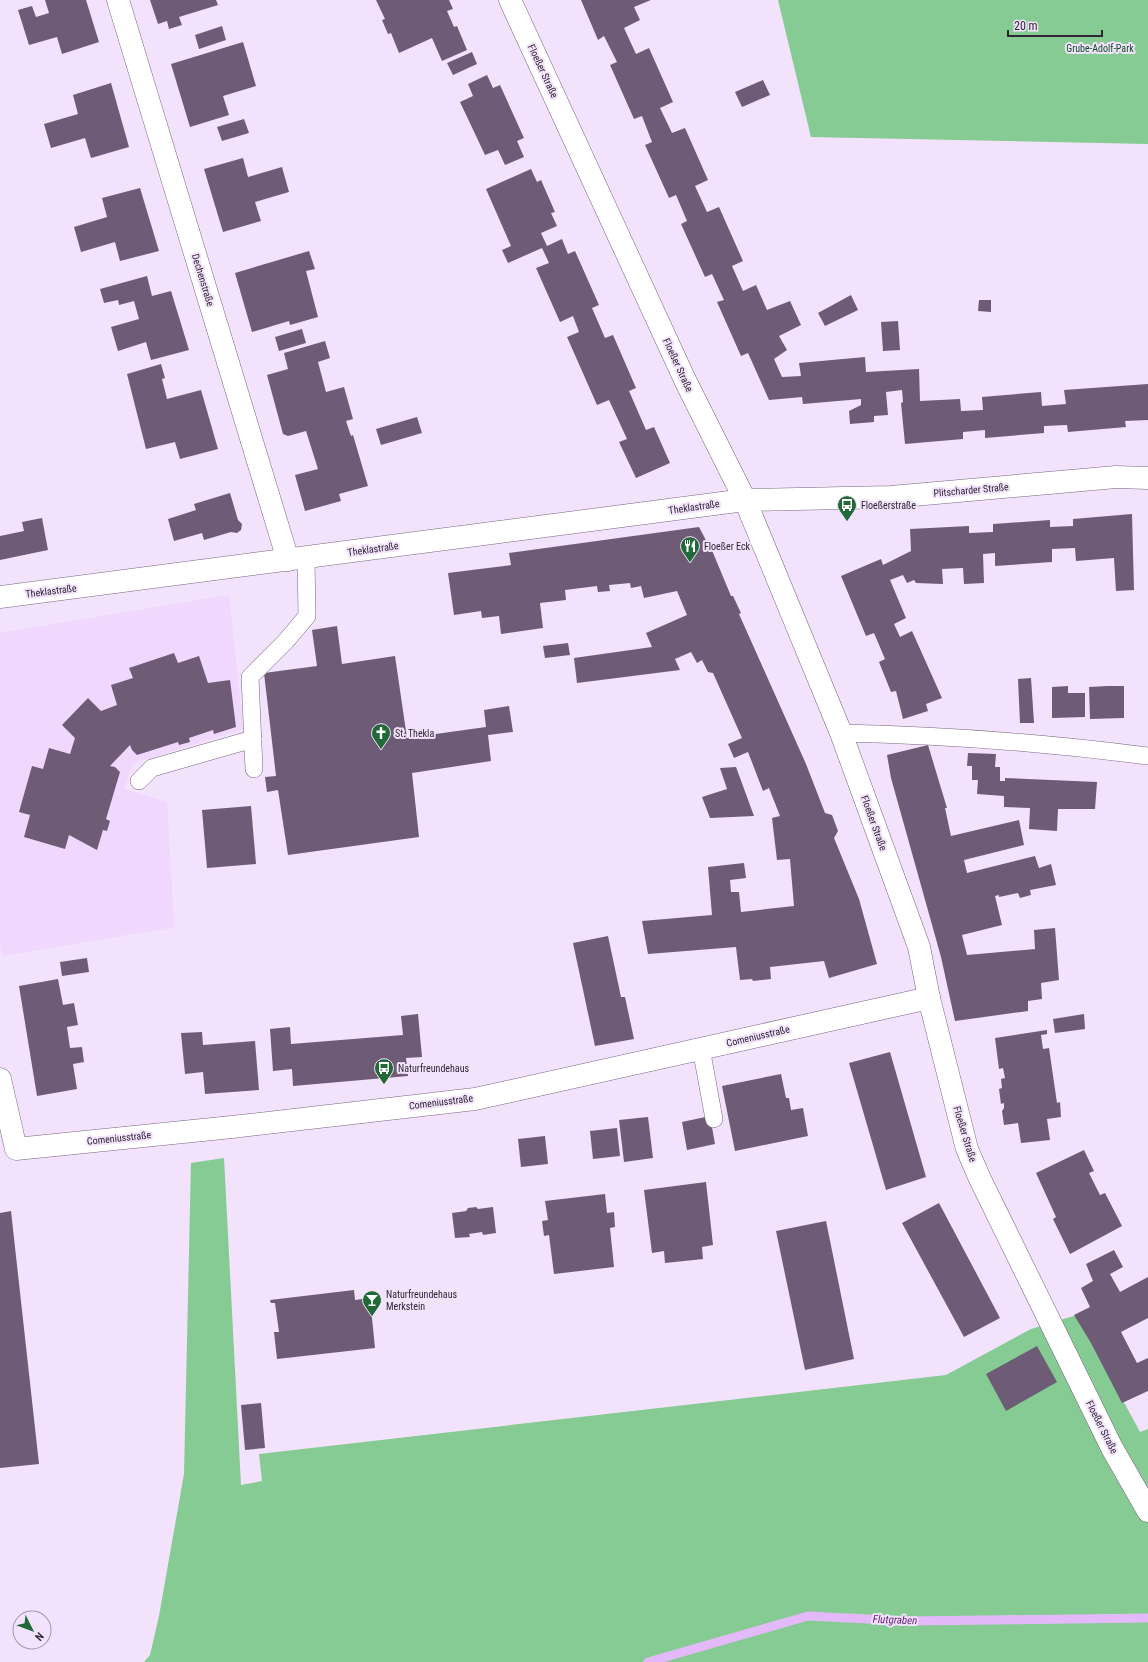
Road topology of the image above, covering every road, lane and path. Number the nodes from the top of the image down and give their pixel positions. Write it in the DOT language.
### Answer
graph roads {
  1 [pos="118,0"];
  2 [pos="510,0"];
  3 [pos="1148,478"];
  4 [pos="745,500"];
  5 [pos="297,559"];
  6 [pos="0,597"];
  7 [pos="841,733"];
  8 [pos="253,739"];
  9 [pos="1148,756"];
  10 [pos="254,769"];
  11 [pos="138,782"];
  12 [pos="929,998"];
  13 [pos="701,1048"];
  14 [pos="0,1079"];
  15 [pos="714,1119"];
  16 [pos="1148,1512"];
  1 -- 5 [label="street, Dechenstraße"];
  2 -- 4 [label="street, Floeßer Straße"];
  3 -- 4 [label="street, Plitscharder Straße"];
  4 -- 5 [label="street, Theklastraße"];
  4 -- 7 [label="street, Floeßer Straße"];
  5 -- 6 [label="street, Theklastraße"];
  5 -- 8 [label="lane"];
  7 -- 9 [label="lane"];
  7 -- 12 [label="street, Floeßer Straße"];
  8 -- 10 [label="lane"];
  8 -- 11 [label="lane"];
  12 -- 13 [label="street, Comeniusstraße"];
  12 -- 16 [label="street, Floeßer Straße"];
  13 -- 14 [label="street, Comeniusstraße"];
  13 -- 15 [label="lane"];
}
